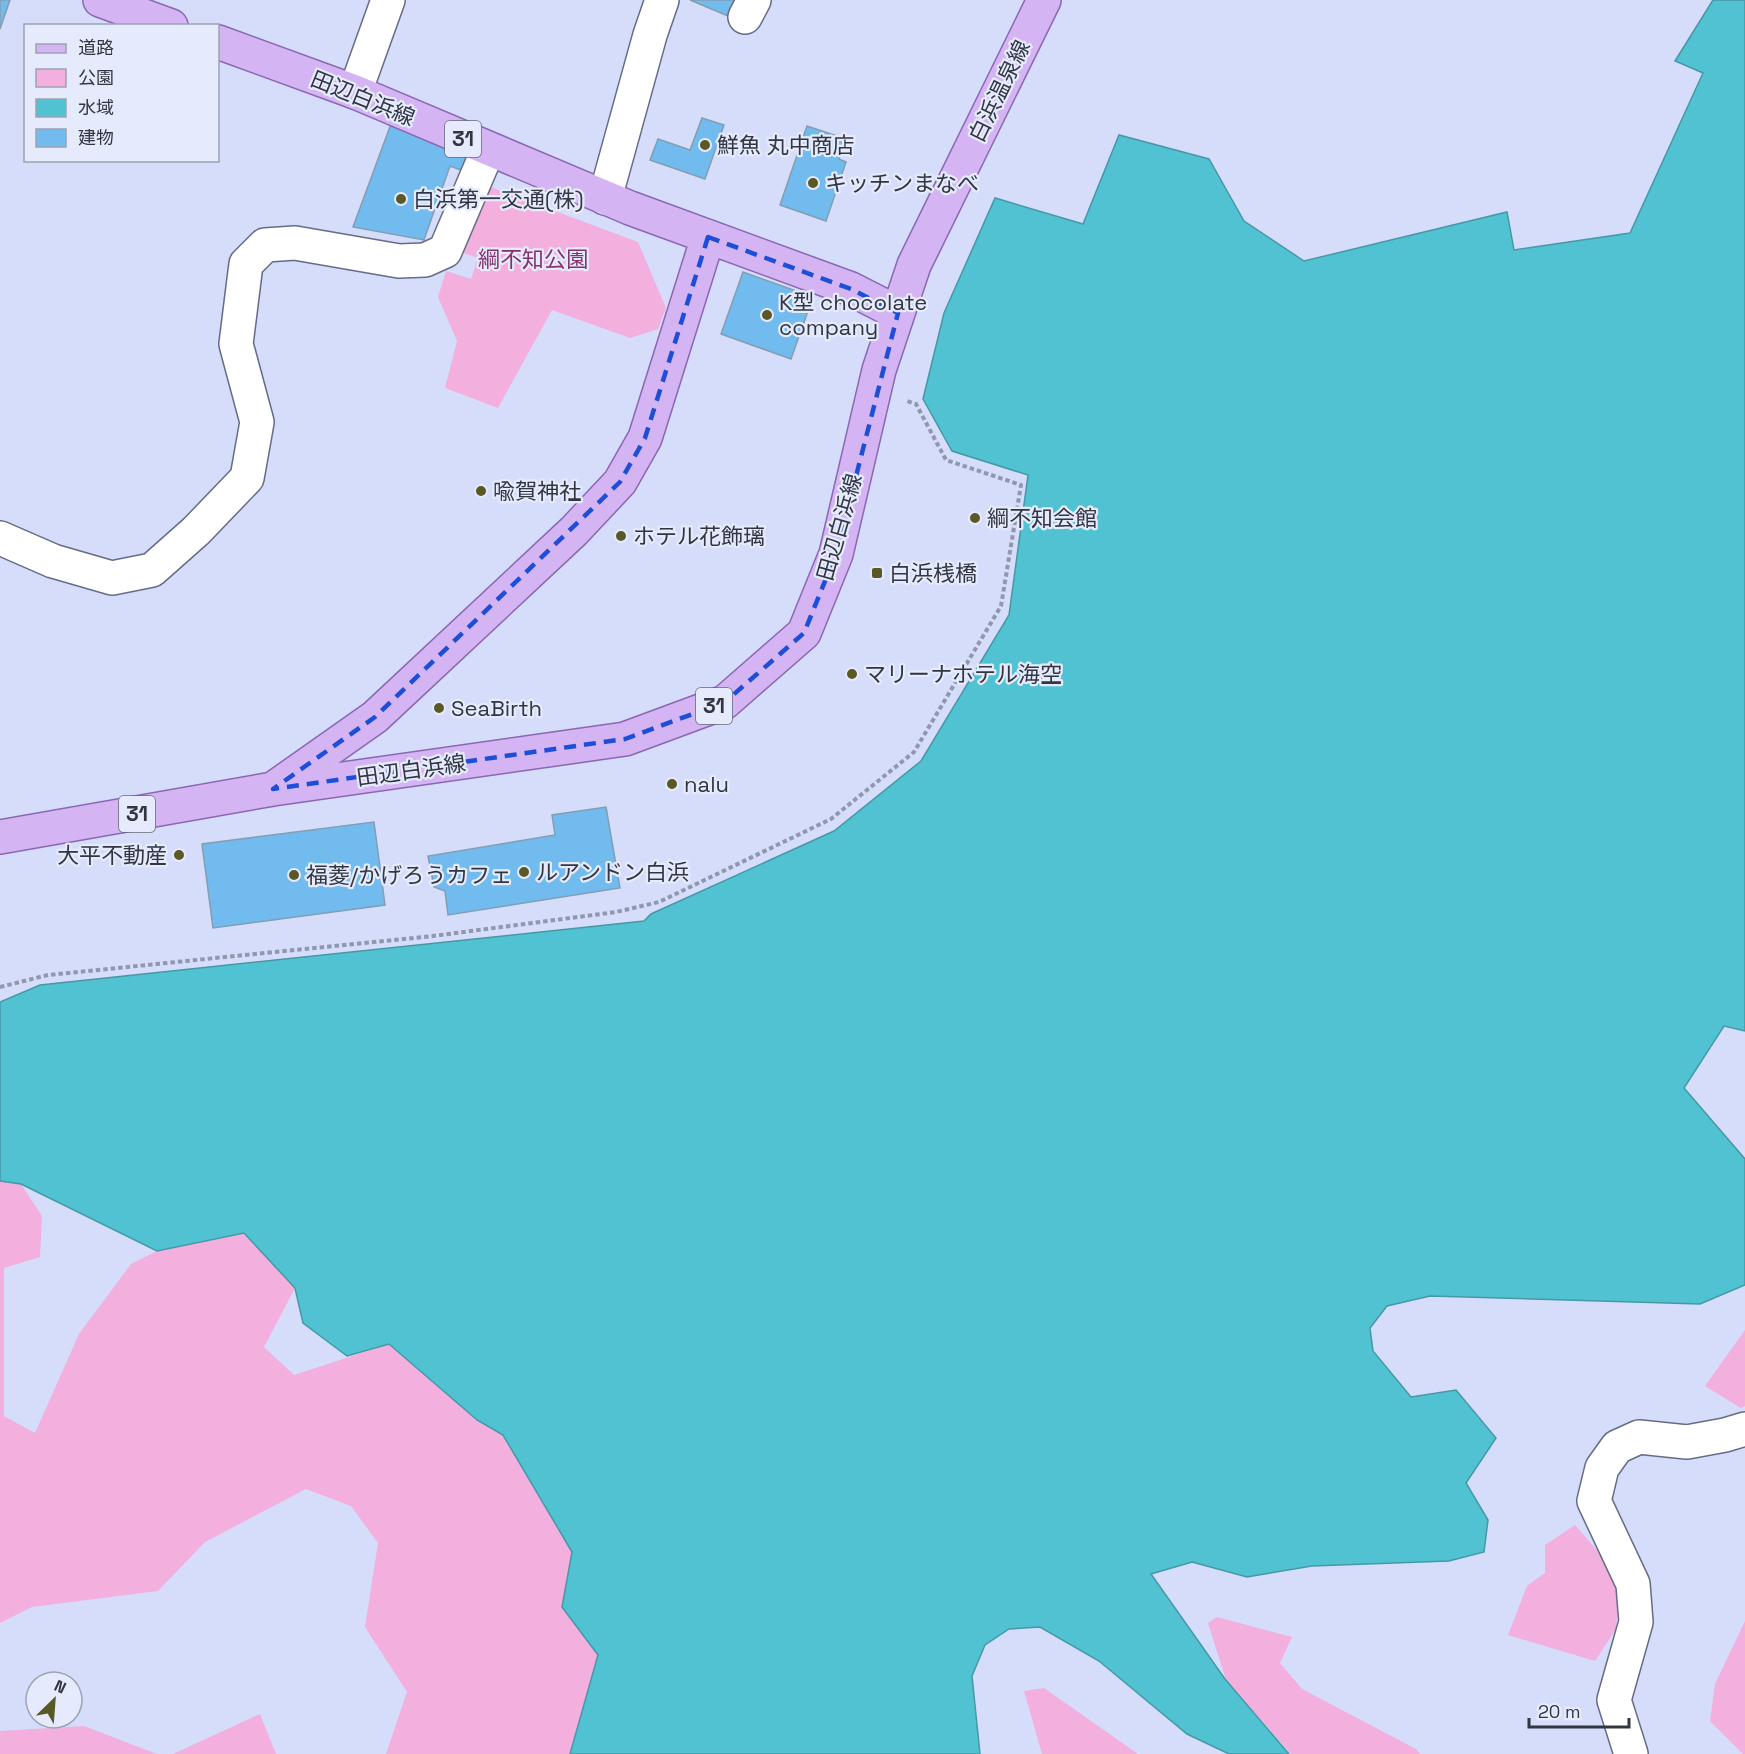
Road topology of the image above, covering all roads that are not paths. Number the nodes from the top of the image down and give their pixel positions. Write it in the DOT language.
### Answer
graph roads {
  1 [pos="100,0"];
  2 [pos="388,0"];
  3 [pos="662,0"];
  4 [pos="1044,0"];
  5 [pos="166,24"];
  6 [pos="219,42"];
  7 [pos="355,92"];
  8 [pos="488,150"];
  9 [pos="605,198"];
  10 [pos="708,237"];
  11 [pos="898,313"];
  12 [pos="0,538"];
  13 [pos="273,789"];
  14 [pos="0,837"];
  15 [pos="1745,1429"];
  16 [pos="1631,1754"];
  1 -- 5 [label="main road"];
  2 -- 7 [label="street"];
  3 -- 9 [label="street"];
  4 -- 11 [label="main road, 白浜温泉線"];
  6 -- 7 [label="main road, 田辺白浜線 / 31"];
  7 -- 8 [label="main road, 田辺白浜線 / 31"];
  8 -- 9 [label="main road, 田辺白浜線 / 31"];
  8 -- 12 [label="street"];
  9 -- 10 [label="main road, 田辺白浜線 / 31"];
  10 -- 11 [label="main road, 田辺白浜線 / 31"];
  10 -- 13 [label="main road, 田辺白浜線 / 31"];
  11 -- 13 [label="main road, 田辺白浜線 / 31"];
  13 -- 14 [label="main road, 田辺白浜線 / 31"];
  15 -- 16 [label="street"];
}
